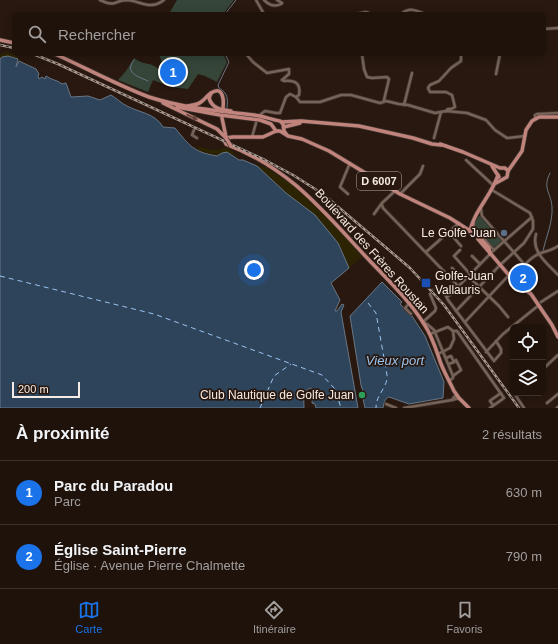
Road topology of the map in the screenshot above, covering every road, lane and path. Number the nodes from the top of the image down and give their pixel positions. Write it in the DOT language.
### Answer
graph roads {
  1 [pos="100,0"];
  2 [pos="164,0"];
  3 [pos="256,0"];
  4 [pos="264,0"];
  5 [pos="278,0"];
  6 [pos="263,12"];
  7 [pos="403,12"];
  8 [pos="419,12"];
  9 [pos="558,28"];
  10 [pos="546,29"];
  11 [pos="0,39"];
  12 [pos="12,42"];
  13 [pos="56,56"];
  14 [pos="59,56"];
  15 [pos="248,56"];
  16 [pos="362,56"];
  17 [pos="461,56"];
  18 [pos="500,56"];
  19 [pos="412,73"];
  20 [pos="496,74"];
  21 [pos="211,93"];
  22 [pos="148,97"];
  23 [pos="296,97"];
  24 [pos="384,100"];
  25 [pos="163,103"];
  26 [pos="404,105"];
  27 [pos="185,106"];
  28 [pos="223,108"];
  29 [pos="446,111"];
  30 [pos="271,112"];
  31 [pos="441,112"];
  32 [pos="558,113"];
  33 [pos="261,114"];
  34 [pos="254,115"];
  35 [pos="558,117"];
  36 [pos="269,118"];
  37 [pos="535,119"];
  38 [pos="276,121"];
  39 [pos="282,122"];
  40 [pos="307,122"];
  41 [pos="256,123"];
  42 [pos="273,125"];
  43 [pos="194,130"];
  44 [pos="280,130"];
  45 [pos="224,136"];
  46 [pos="525,136"];
  47 [pos="252,137"];
  48 [pos="196,138"];
  49 [pos="434,138"];
  50 [pos="466,160"];
  51 [pos="350,163"];
  52 [pos="491,164"];
  53 [pos="424,166"];
  54 [pos="500,168"];
  55 [pos="507,170"];
  56 [pos="497,175"];
  57 [pos="502,178"];
  58 [pos="494,186"];
  59 [pos="395,191"];
  60 [pos="348,194"];
  61 [pos="400,194"];
  62 [pos="382,205"];
  63 [pos="481,209"];
  64 [pos="374,214"];
  65 [pos="482,216"];
  66 [pos="476,217"];
  67 [pos="532,217"];
  68 [pos="458,224"];
  69 [pos="471,224"];
  70 [pos="465,228"];
  71 [pos="449,232"];
  72 [pos="472,232"];
  73 [pos="536,234"];
  74 [pos="504,241"];
  75 [pos="461,246"];
  76 [pos="558,246"];
  77 [pos="460,250"];
  78 [pos="494,250"];
  79 [pos="426,252"];
  80 [pos="514,253"];
  81 [pos="490,254"];
  82 [pos="538,254"];
  83 [pos="472,256"];
  84 [pos="480,264"];
  85 [pos="500,265"];
  86 [pos="525,265"];
  87 [pos="452,268"];
  88 [pos="469,275"];
  89 [pos="509,275"];
  90 [pos="558,275"];
  91 [pos="512,279"];
  92 [pos="464,280"];
  93 [pos="400,283"];
  94 [pos="458,286"];
  95 [pos="479,286"];
  96 [pos="436,288"];
  97 [pos="407,291"];
  98 [pos="558,291"];
  99 [pos="430,294"];
  100 [pos="402,296"];
  101 [pos="447,296"];
  102 [pos="489,296"];
  103 [pos="414,298"];
  104 [pos="408,303"];
  105 [pos="423,304"];
  106 [pos="540,304"];
  107 [pos="456,310"];
  108 [pos="411,314"];
  109 [pos="508,317"];
  110 [pos="423,322"];
  111 [pos="465,322"];
  112 [pos="453,331"];
  113 [pos="435,333"];
  114 [pos="430,334"];
  115 [pos="558,337"];
  116 [pos="439,342"];
  117 [pos="496,342"];
  118 [pos="434,344"];
  119 [pos="443,352"];
  120 [pos="486,352"];
  121 [pos="438,354"];
  122 [pos="558,355"];
  123 [pos="447,359"];
  124 [pos="454,362"];
  125 [pos="441,363"];
  126 [pos="449,364"];
  127 [pos="546,366"];
  128 [pos="453,376"];
  129 [pos="450,382"];
  130 [pos="501,393"];
  131 [pos="558,394"];
  132 [pos="516,396"];
  133 [pos="457,397"];
  134 [pos="547,403"];
  135 [pos="386,404"];
  136 [pos="493,405"];
  137 [pos="396,408"];
  138 [pos="404,408"];
  139 [pos="408,408"];
  140 [pos="469,408"];
  141 [pos="490,408"];
  142 [pos="524,408"];
  1 -- 2 [label="street"];
  3 -- 6 [label="street"];
  4 -- 5 [label="street"];
  7 -- 8 [label="street"];
  9 -- 10 [label="street"];
  11 -- 12 [label="main road"];
  13 -- 22 [label="main road"];
  14 -- 22 [label="main road"];
  15 -- 23 [label="street"];
  16 -- 24 [label="street"];
  17 -- 29 [label="street"];
  18 -- 20 [label="street"];
  19 -- 26 [label="street"];
  21 -- 27 [label="main road"];
  21 -- 28 [label="main road"];
  21 -- 34 [label="main road"];
  22 -- 25 [label="main road"];
  22 -- 27 [label="main road"];
  23 -- 24 [label="street"];
  23 -- 30 [label="street"];
  24 -- 26 [label="street"];
  25 -- 42 [label="main road"];
  25 -- 45 [label="main road, one-way"];
  26 -- 31 [label="street"];
  27 -- 34 [label="main road"];
  29 -- 31 [label="street"];
  29 -- 46 [label="street"];
  30 -- 33 [label="street"];
  30 -- 36 [label="street"];
  31 -- 49 [label="street"];
  32 -- 37 [label="street"];
  34 -- 36 [label="main road"];
  35 -- 37 [label="main road"];
  36 -- 38 [label="main road"];
  37 -- 46 [label="main road"];
  38 -- 39 [label="main road"];
  38 -- 42 [label="main road"];
  39 -- 40 [label="main road"];
  39 -- 44 [label="main road"];
  40 -- 44 [label="main road"];
  40 -- 52 [label="main road"];
  41 -- 47 [label="street"];
  42 -- 44 [label="main road"];
  43 -- 48 [label="street"];
  44 -- 47 [label="main road"];
  44 -- 51 [label="main road, D 6007"];
  45 -- 47 [label="main road, bridge"];
  45 -- 100 [label="main road, Boulevard des Frères Roustan, bridge"];
  46 -- 55 [label="main road"];
  50 -- 58 [label="street"];
  51 -- 59 [label="main road, D 6007"];
  51 -- 60 [label="street"];
  52 -- 54 [label="main road"];
  52 -- 56 [label="main road"];
  53 -- 61 [label="street"];
  54 -- 55 [label="main road"];
  54 -- 56 [label="main road"];
  55 -- 57 [label="main road"];
  56 -- 57 [label="main road"];
  56 -- 58 [label="main road"];
  57 -- 58 [label="main road"];
  58 -- 63 [label="main road"];
  58 -- 67 [label="street"];
  59 -- 61 [label="main road, D 6007"];
  59 -- 62 [label="street"];
  61 -- 68 [label="main road, D 6007"];
  62 -- 64 [label="street"];
  62 -- 79 [label="street"];
  63 -- 65 [label="street"];
  63 -- 66 [label="main road"];
  65 -- 66 [label="street"];
  65 -- 74 [label="street"];
  66 -- 69 [label="main road"];
  66 -- 78 [label="street"];
  67 -- 74 [label="street"];
  67 -- 80 [label="street"];
  68 -- 70 [label="main road, D 6007"];
  68 -- 71 [label="street"];
  69 -- 70 [label="main road"];
  69 -- 72 [label="main road"];
  70 -- 72 [label="main road, D 6007"];
  71 -- 75 [label="street"];
  71 -- 79 [label="street"];
  72 -- 81 [label="main road, D 6007"];
  73 -- 82 [label="street"];
  74 -- 78 [label="street"];
  74 -- 80 [label="street"];
  76 -- 82 [label="street"];
  77 -- 88 [label="street"];
  78 -- 81 [label="street"];
  79 -- 94 [label="street"];
  80 -- 85 [label="street"];
  80 -- 86 [label="street"];
  81 -- 84 [label="street"];
  81 -- 85 [label="main road, D 6007"];
  82 -- 86 [label="street"];
  82 -- 90 [label="street"];
  83 -- 84 [label="street"];
  84 -- 88 [label="street"];
  85 -- 89 [label="main road, D 6007"];
  85 -- 95 [label="street"];
  86 -- 91 [label="street"];
  87 -- 92 [label="street"];
  88 -- 92 [label="street"];
  88 -- 95 [label="street"];
  89 -- 91 [label="main road, D 6007"];
  89 -- 102 [label="street"];
  91 -- 106 [label="main road, D 6007"];
  92 -- 94 [label="street"];
  93 -- 97 [label="street"];
  94 -- 101 [label="street"];
  95 -- 102 [label="street"];
  95 -- 107 [label="street"];
  96 -- 101 [label="street"];
  97 -- 100 [label="street"];
  97 -- 103 [label="street"];
  98 -- 106 [label="street"];
  99 -- 110 [label="street"];
  100 -- 104 [label="main road, Boulevard des Frères Roustan"];
  101 -- 107 [label="street"];
  102 -- 109 [label="street"];
  102 -- 111 [label="street"];
  103 -- 104 [label="street"];
  103 -- 105 [label="street"];
  104 -- 108 [label="street"];
  104 -- 110 [label="main road, Boulevard des Frères Roustan"];
  106 -- 115 [label="main road, D 6007"];
  106 -- 117 [label="street"];
  107 -- 111 [label="street"];
  110 -- 113 [label="street"];
  110 -- 114 [label="main road, Boulevard des Frères Roustan"];
  111 -- 120 [label="street"];
  112 -- 113 [label="street"];
  112 -- 119 [label="street"];
  112 -- 130 [label="street"];
  113 -- 114 [label="street"];
  113 -- 116 [label="street"];
  114 -- 118 [label="main road, Boulevard des Frères Roustan"];
  116 -- 118 [label="street"];
  116 -- 119 [label="street"];
  117 -- 120 [label="street"];
  117 -- 120 [label="street"];
  118 -- 121 [label="main road, Boulevard des Frères Roustan"];
  119 -- 121 [label="street"];
  119 -- 123 [label="street"];
  121 -- 125 [label="main road, Boulevard des Frères Roustan"];
  122 -- 127 [label="street"];
  123 -- 124 [label="street"];
  123 -- 125 [label="street"];
  123 -- 126 [label="street"];
  124 -- 126 [label="street"];
  124 -- 128 [label="street"];
  125 -- 129 [label="main road, Boulevard des Frères Roustan"];
  126 -- 128 [label="street"];
  128 -- 129 [label="street"];
  129 -- 133 [label="main road, Boulevard des Frères Roustan"];
  129 -- 133 [label="main road, Boulevard des Frères Roustan"];
  130 -- 136 [label="street"];
  130 -- 136 [label="street"];
  131 -- 134 [label="street"];
  132 -- 142 [label="street"];
  133 -- 139 [label="street"];
  133 -- 140 [label="main road, Boulevard des Frères Roustan"];
  135 -- 137 [label="street"];
  136 -- 141 [label="street"];
  138 -- 139 [label="street"];
}
